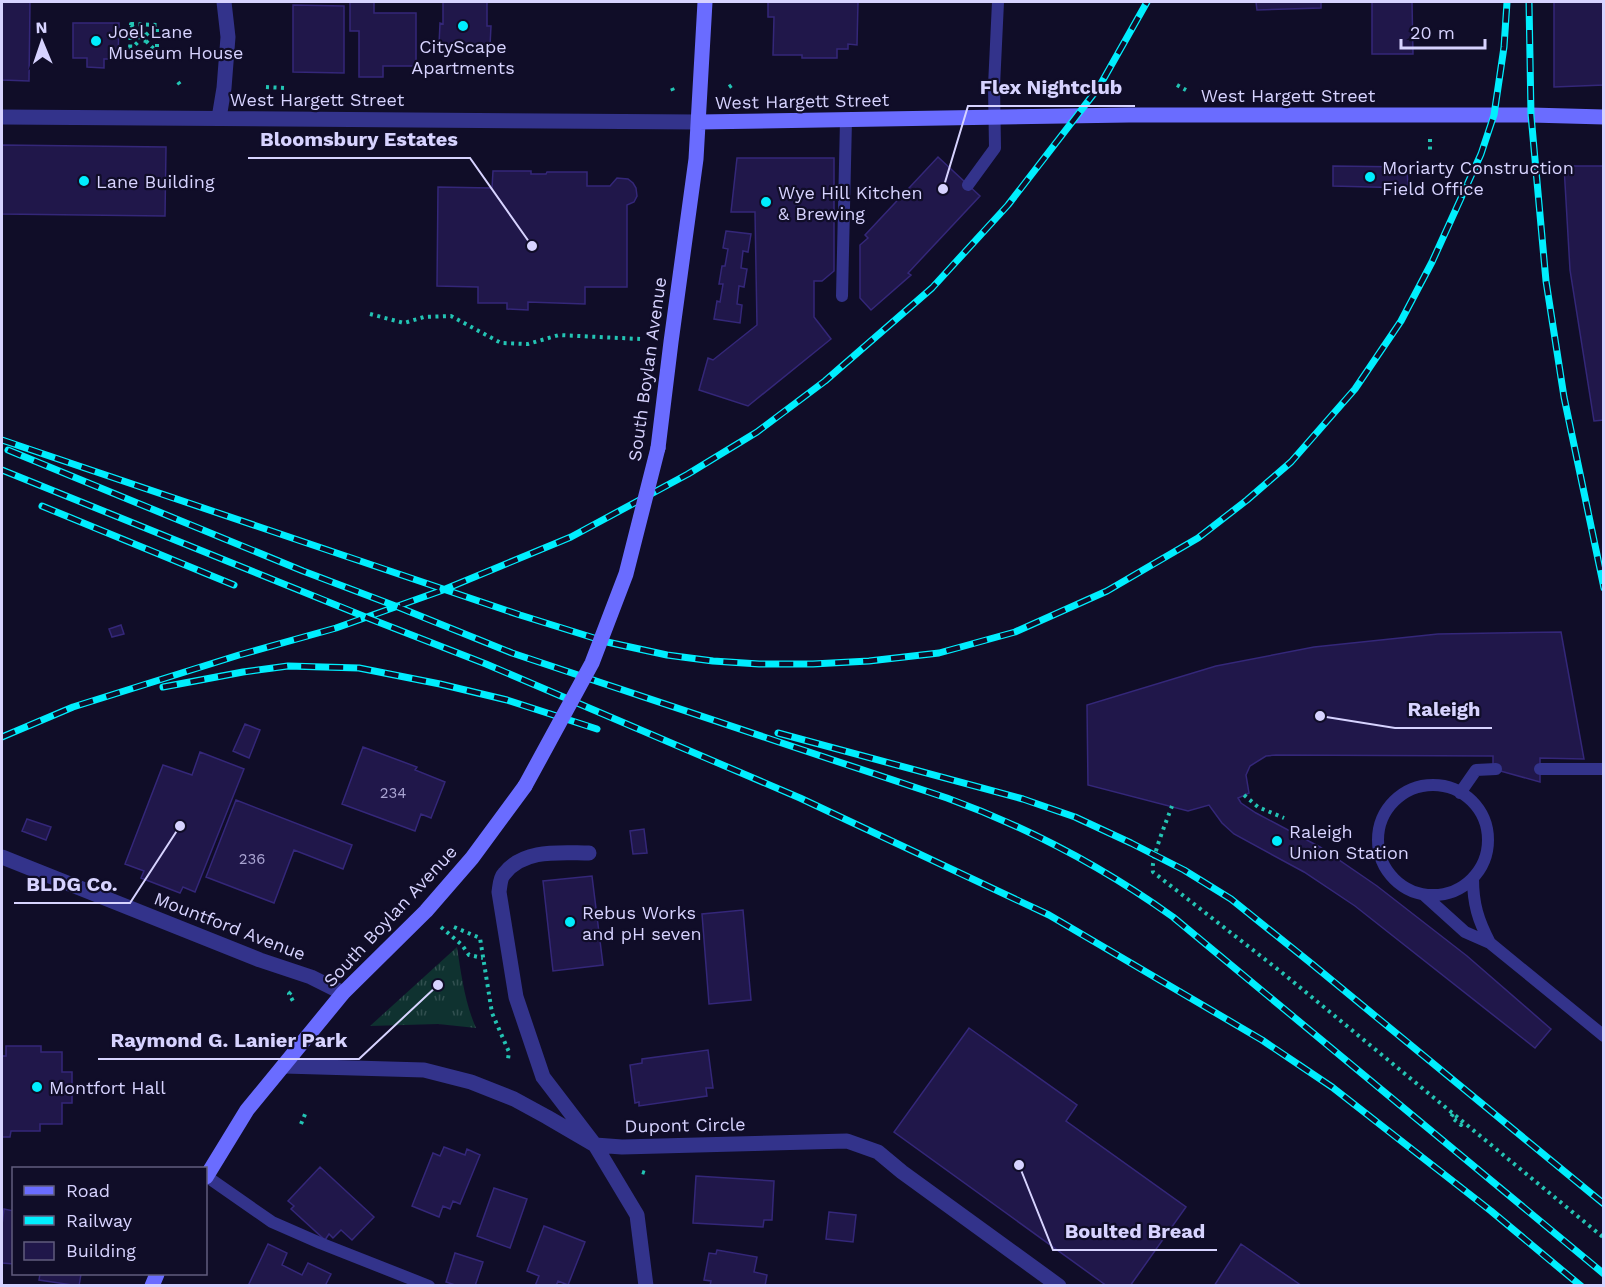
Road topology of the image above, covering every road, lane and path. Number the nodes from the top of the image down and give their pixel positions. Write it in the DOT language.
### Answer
graph roads {
  1 [pos="224,2"];
  2 [pos="705,2"];
  3 [pos="998,2"];
  4 [pos="131,24"];
  5 [pos="157,25"];
  6 [pos="140,34"];
  7 [pos="146,34"];
  8 [pos="140,40"];
  9 [pos="146,40"];
  10 [pos="130,51"];
  11 [pos="157,51"];
  12 [pos="1053,85"];
  13 [pos="1060,85"];
  14 [pos="1177,85"];
  15 [pos="266,87"];
  16 [pos="285,88"];
  17 [pos="672,88"];
  18 [pos="1186,90"];
  19 [pos="674,93"];
  20 [pos="2,117"];
  21 [pos="993,117"];
  22 [pos="1604,117"];
  23 [pos="219,118"];
  24 [pos="846,120"];
  25 [pos="699,122"];
  26 [pos="1430,139"];
  27 [pos="1431,152"];
  28 [pos="968,185"];
  29 [pos="842,296"];
  30 [pos="372,315"];
  31 [pos="640,339"];
  32 [pos="1496,769"];
  33 [pos="1540,769"];
  34 [pos="1604,769"];
  35 [pos="1461,793"];
  36 [pos="1244,795"];
  37 [pos="1172,807"];
  38 [pos="1284,818"];
  39 [pos="589,853"];
  40 [pos="2,857"];
  41 [pos="1473,878"];
  42 [pos="1424,895"];
  43 [pos="440,926"];
  44 [pos="454,927"];
  45 [pos="1490,943"];
  46 [pos="483,958"];
  47 [pos="343,993"];
  48 [pos="289,994"];
  49 [pos="292,1001"];
  50 [pos="1604,1036"];
  51 [pos="508,1059"];
  52 [pos="284,1066"];
  53 [pos="306,1112"];
  54 [pos="301,1124"];
  55 [pos="595,1146"];
  56 [pos="207,1174"];
  57 [pos="207,1177"];
  58 [pos="1604,1238"];
  59 [pos="429,1286"];
  60 [pos="646,1286"];
  61 [pos="1059,1286"];
  1 -- 23 [label="street"];
  2 -- 25 [label="street, South Boylan Avenue"];
  3 -- 21 [label="lane"];
  4 -- 5 [label="path"];
  4 -- 6 [label="path"];
  4 -- 10 [label="path"];
  5 -- 7 [label="path"];
  5 -- 11 [label="path"];
  6 -- 7 [label="path"];
  6 -- 8 [label="path"];
  7 -- 9 [label="path"];
  8 -- 9 [label="path"];
  8 -- 10 [label="path"];
  9 -- 11 [label="path"];
  10 -- 11 [label="path"];
  12 -- 13 [label="path"];
  14 -- 18 [label="path"];
  15 -- 16 [label="path"];
  17 -- 19 [label="path"];
  20 -- 23 [label="street, West Hargett Street"];
  21 -- 22 [label="street, West Hargett Street"];
  21 -- 24 [label="street, West Hargett Street"];
  21 -- 28 [label="lane"];
  23 -- 25 [label="street, West Hargett Street"];
  24 -- 25 [label="street, West Hargett Street"];
  24 -- 29 [label="lane"];
  25 -- 47 [label="street, South Boylan Avenue, bridge"];
  26 -- 27 [label="path"];
  30 -- 31 [label="path"];
  32 -- 35 [label="lane"];
  33 -- 34 [label="lane"];
  35 -- 41 [label="lane"];
  35 -- 42 [label="lane"];
  36 -- 38 [label="path"];
  37 -- 58 [label="path"];
  39 -- 55 [label="street"];
  40 -- 47 [label="street, Mountford Avenue"];
  41 -- 42 [label="lane"];
  41 -- 45 [label="lane"];
  42 -- 45 [label="lane"];
  43 -- 46 [label="path"];
  44 -- 46 [label="path"];
  45 -- 50 [label="lane"];
  46 -- 51 [label="path"];
  47 -- 52 [label="street, South Boylan Avenue"];
  48 -- 49 [label="path"];
  52 -- 55 [label="street, Dupont Circle"];
  52 -- 56 [label="street, South Boylan Avenue"];
  53 -- 54 [label="path"];
  55 -- 60 [label="street"];
  55 -- 61 [label="street, Dupont Circle"];
  57 -- 59 [label="lane"];
}
